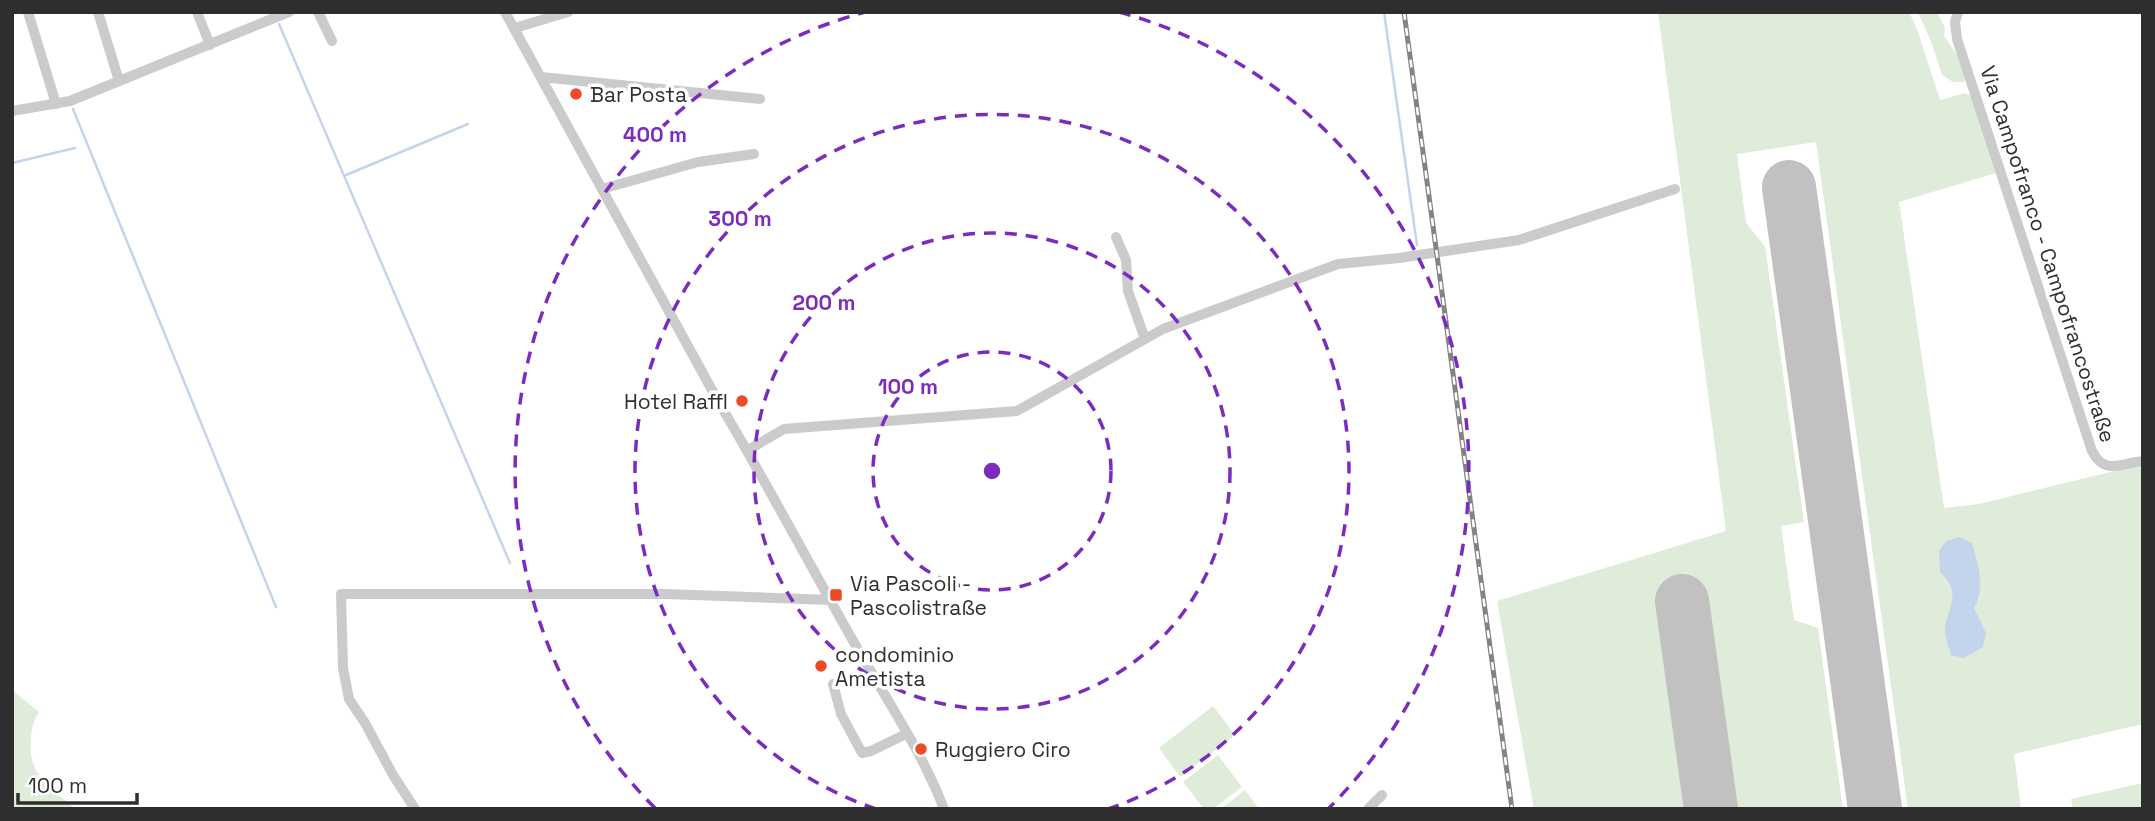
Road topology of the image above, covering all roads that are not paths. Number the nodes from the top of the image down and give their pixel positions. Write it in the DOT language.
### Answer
graph roads {
  1 [pos="28,12"];
  2 [pos="98,12"];
  3 [pos="197,12"];
  4 [pos="289,12"];
  5 [pos="318,12"];
  6 [pos="506,12"];
  7 [pos="568,12"];
  8 [pos="1958,12"];
  9 [pos="515,28"];
  10 [pos="332,41"];
  11 [pos="210,46"];
  12 [pos="541,76"];
  13 [pos="119,82"];
  14 [pos="761,99"];
  15 [pos="55,104"];
  16 [pos="12,111"];
  17 [pos="754,154"];
  18 [pos="602,189"];
  19 [pos="1675,189"];
  20 [pos="1116,237"];
  21 [pos="1145,339"];
  22 [pos="748,450"];
  23 [pos="2143,461"];
  24 [pos="831,600"];
  25 [pos="833,684"];
  26 [pos="906,734"];
  27 [pos="1382,795"];
  28 [pos="415,809"];
  29 [pos="944,809"];
  30 [pos="1367,809"];
  1 -- 15 [label="street"];
  2 -- 13 [label="street"];
  3 -- 11 [label="street"];
  4 -- 11 [label="street"];
  5 -- 10 [label="street"];
  6 -- 9 [label="street"];
  7 -- 9 [label="street"];
  8 -- 23 [label="street, Via Campofranco - Campofrancostraße"];
  9 -- 12 [label="street"];
  11 -- 13 [label="street"];
  12 -- 14 [label="street"];
  12 -- 18 [label="street"];
  13 -- 15 [label="street"];
  15 -- 16 [label="street"];
  17 -- 18 [label="street"];
  18 -- 22 [label="street"];
  19 -- 21 [label="street"];
  20 -- 21 [label="street"];
  21 -- 22 [label="street"];
  22 -- 24 [label="street"];
  24 -- 26 [label="street"];
  24 -- 28 [label="street"];
  25 -- 26 [label="street"];
  26 -- 29 [label="street"];
  27 -- 30 [label="street"];
}
